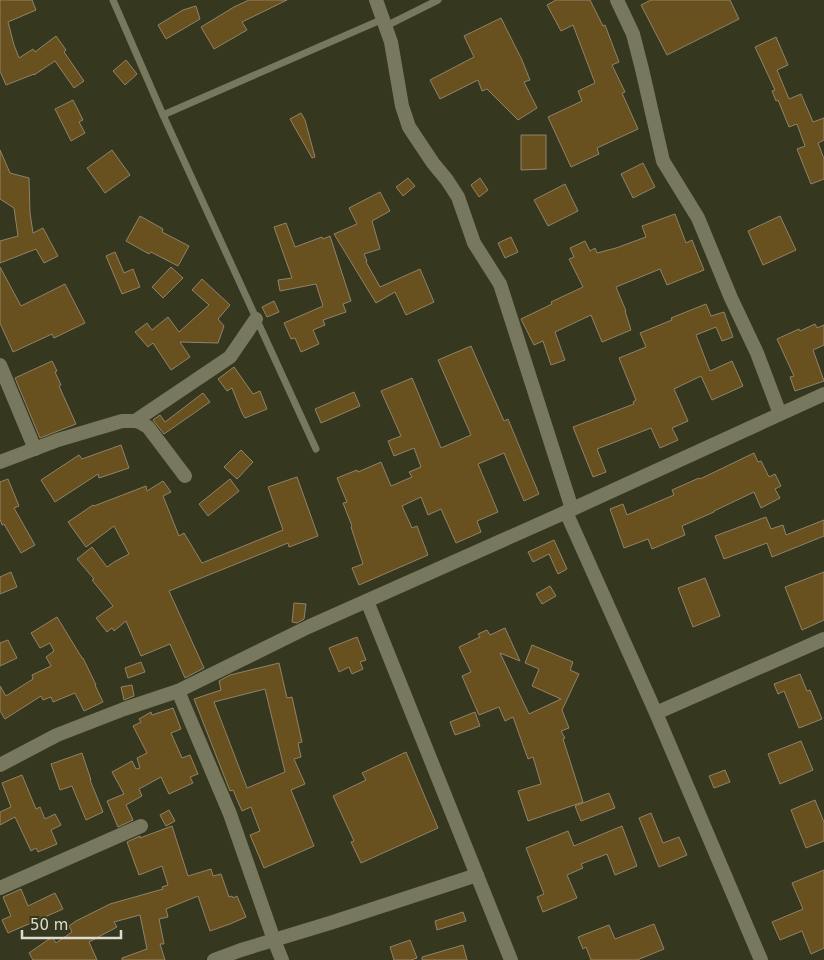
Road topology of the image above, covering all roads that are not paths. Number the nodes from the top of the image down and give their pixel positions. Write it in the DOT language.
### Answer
graph roads {
  1 [pos="113,0"];
  2 [pos="376,0"];
  3 [pos="438,0"];
  4 [pos="617,0"];
  5 [pos="385,22"];
  6 [pos="163,115"];
  7 [pos="256,319"];
  8 [pos="0,365"];
  9 [pos="824,394"];
  10 [pos="780,414"];
  11 [pos="135,421"];
  12 [pos="35,449"];
  13 [pos="316,449"];
  14 [pos="0,462"];
  15 [pos="184,476"];
  16 [pos="569,510"];
  17 [pos="367,601"];
  18 [pos="824,639"];
  19 [pos="178,690"];
  20 [pos="656,713"];
  21 [pos="0,765"];
  22 [pos="140,826"];
  23 [pos="477,875"];
  24 [pos="0,888"];
  25 [pos="274,940"];
  26 [pos="214,960"];
  27 [pos="282,960"];
  28 [pos="511,960"];
  29 [pos="761,960"];
  1 -- 6 [label="lane"];
  2 -- 5 [label="street"];
  3 -- 5 [label="lane"];
  4 -- 10 [label="street"];
  5 -- 6 [label="lane"];
  5 -- 16 [label="street"];
  6 -- 7 [label="lane"];
  7 -- 11 [label="street"];
  7 -- 13 [label="lane"];
  8 -- 12 [label="street"];
  9 -- 10 [label="street"];
  10 -- 16 [label="street"];
  11 -- 12 [label="street"];
  11 -- 15 [label="street"];
  12 -- 14 [label="street"];
  16 -- 17 [label="street"];
  16 -- 20 [label="street"];
  17 -- 19 [label="street"];
  17 -- 23 [label="street"];
  18 -- 20 [label="street"];
  19 -- 21 [label="street"];
  19 -- 25 [label="street"];
  20 -- 29 [label="street"];
  22 -- 24 [label="street"];
  23 -- 25 [label="street"];
  23 -- 28 [label="street"];
  25 -- 26 [label="street"];
  25 -- 27 [label="street"];
}
